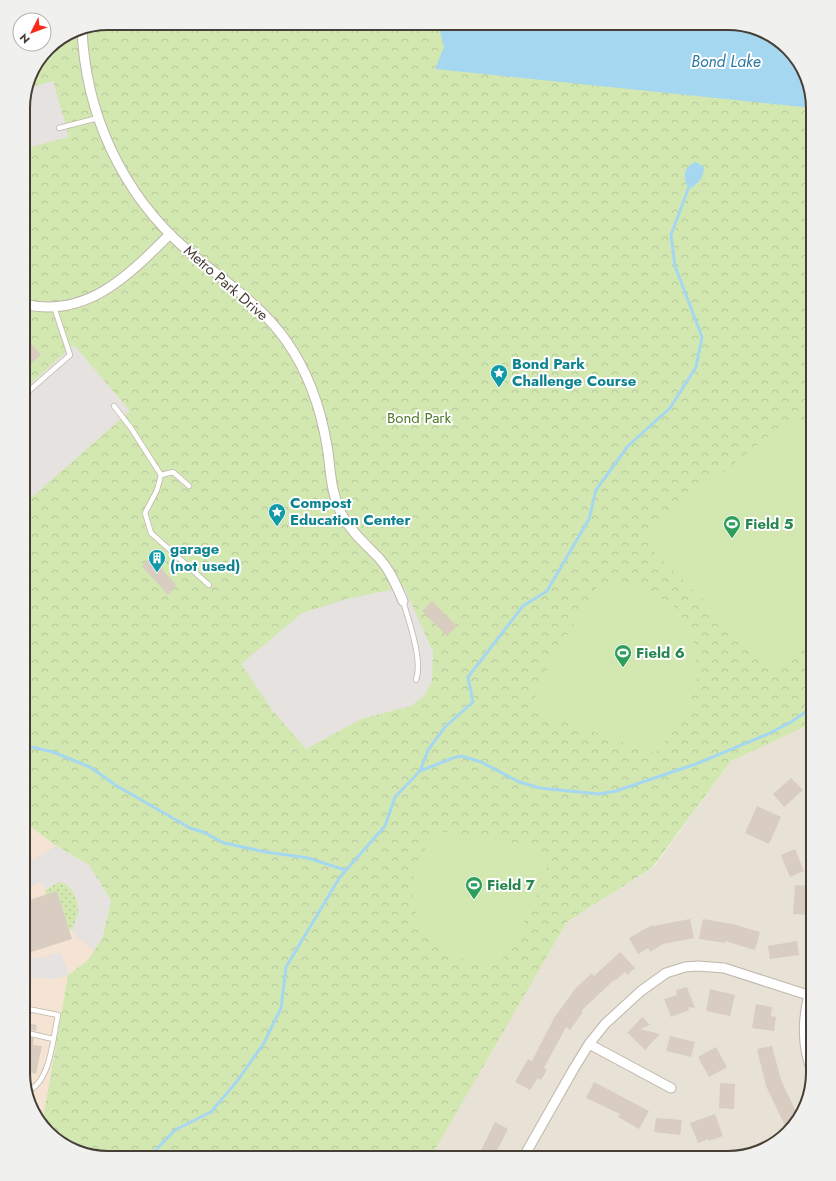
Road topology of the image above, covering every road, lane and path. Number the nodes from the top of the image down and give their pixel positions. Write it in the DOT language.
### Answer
graph roads {
  1 [pos="82,34"];
  2 [pos="98,118"];
  3 [pos="59,128"];
  4 [pos="170,234"];
  5 [pos="30,305"];
  6 [pos="54,307"];
  7 [pos="30,390"];
  8 [pos="114,406"];
  9 [pos="161,476"];
  10 [pos="189,486"];
  11 [pos="209,585"];
  12 [pos="403,601"];
  13 [pos="416,680"];
  14 [pos="806,994"];
  15 [pos="30,1009"];
  16 [pos="806,1014"];
  17 [pos="30,1034"];
  18 [pos="53,1039"];
  19 [pos="589,1044"];
  20 [pos="806,1049"];
  21 [pos="671,1088"];
  22 [pos="32,1090"];
  23 [pos="527,1151"];
  1 -- 2 [label="street, Metro Park Drive"];
  2 -- 3 [label="lane"];
  2 -- 4 [label="street, Metro Park Drive"];
  4 -- 6 [label="street"];
  4 -- 12 [label="street, Metro Park Drive"];
  5 -- 6 [label="street"];
  6 -- 7 [label="lane"];
  8 -- 9 [label="lane"];
  9 -- 10 [label="lane"];
  9 -- 11 [label="lane"];
  12 -- 13 [label="lane"];
  14 -- 19 [label="street"];
  15 -- 18 [label="lane"];
  16 -- 20 [label="street"];
  17 -- 18 [label="lane"];
  18 -- 22 [label="lane"];
  19 -- 21 [label="street"];
  19 -- 23 [label="street"];
}
